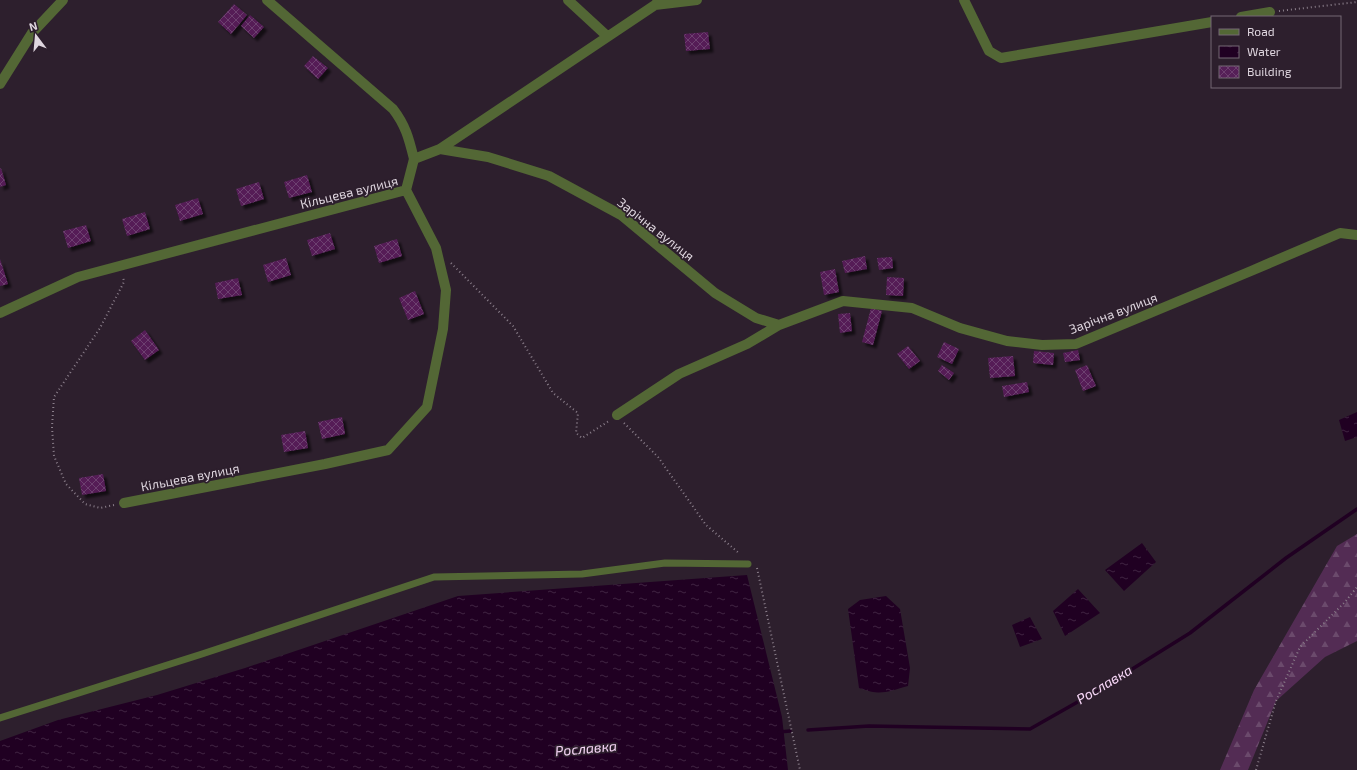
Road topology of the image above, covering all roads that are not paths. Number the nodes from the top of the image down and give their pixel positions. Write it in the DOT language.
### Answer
graph roads {
  1 [pos="63,0"];
  2 [pos="267,0"];
  3 [pos="568,0"];
  4 [pos="697,0"];
  5 [pos="964,0"];
  6 [pos="657,2"];
  7 [pos="1270,12"];
  8 [pos="1247,16"];
  9 [pos="1211,22"];
  10 [pos="607,36"];
  11 [pos="0,84"];
  12 [pos="440,149"];
  13 [pos="414,159"];
  14 [pos="406,190"];
  15 [pos="1357,235"];
  16 [pos="0,313"];
  17 [pos="779,325"];
  18 [pos="617,415"];
  19 [pos="124,503"];
  20 [pos="748,564"];
  21 [pos="0,718"];
  1 -- 11 [label="street"];
  2 -- 13 [label="street"];
  3 -- 10 [label="street"];
  4 -- 6 [label="street"];
  5 -- 9 [label="street"];
  6 -- 10 [label="street"];
  7 -- 8 [label="street"];
  10 -- 12 [label="street"];
  12 -- 13 [label="street"];
  12 -- 17 [label="street, Зарічна вулиця"];
  13 -- 14 [label="street"];
  14 -- 16 [label="street, Кільцева вулиця"];
  14 -- 19 [label="street, Кільцева вулиця"];
  15 -- 17 [label="street, Зарічна вулиця"];
  17 -- 18 [label="street, Зарічна вулиця"];
  20 -- 21 [label="lane"];
}
